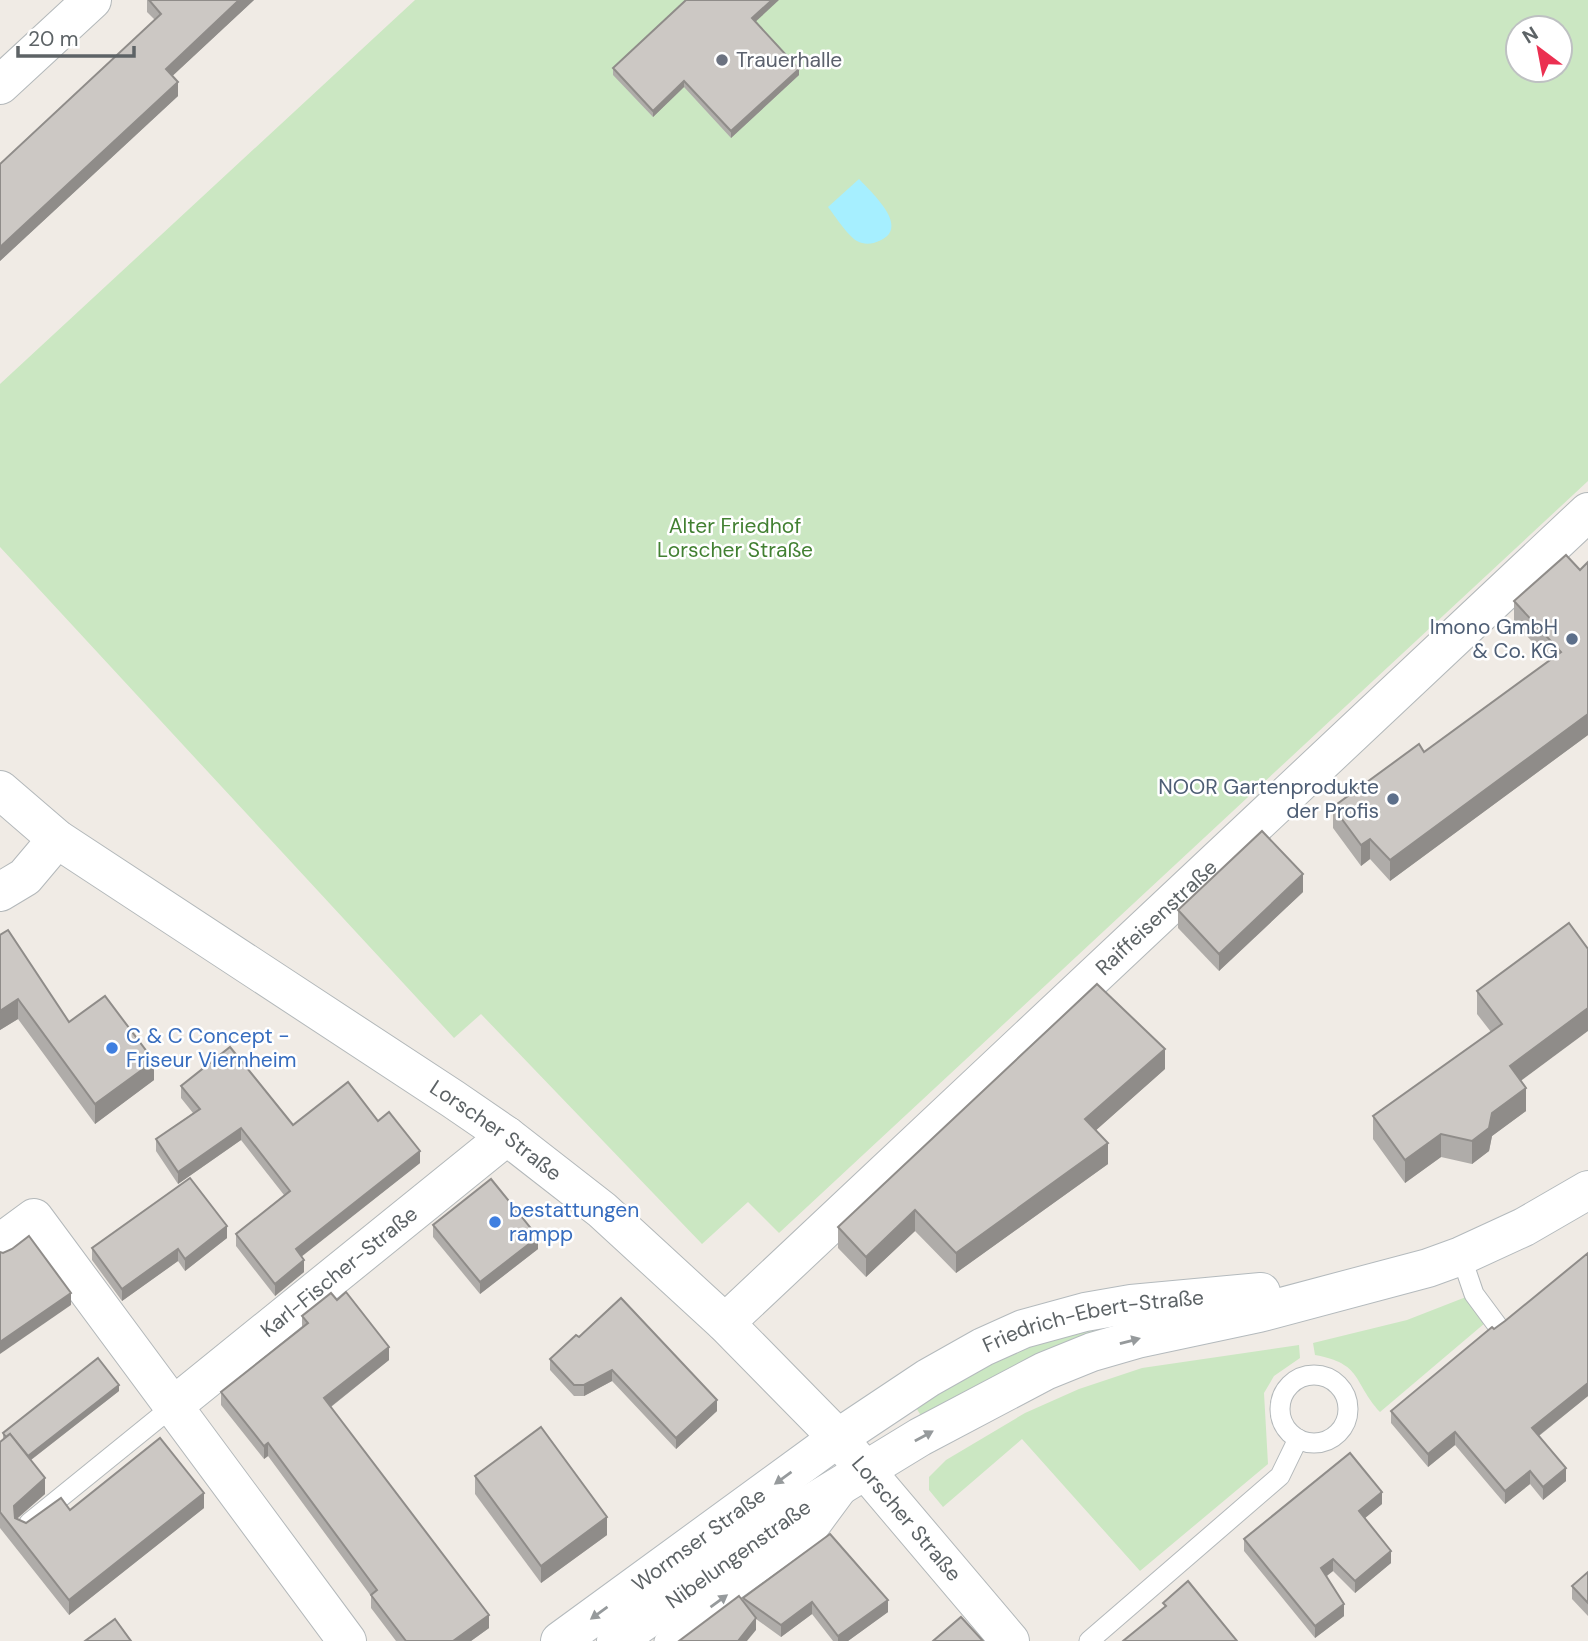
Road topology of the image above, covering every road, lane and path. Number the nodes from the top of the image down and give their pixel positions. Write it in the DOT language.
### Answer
graph roads {
  1 [pos="92,0"];
  2 [pos="0,85"];
  3 [pos="1588,512"];
  4 [pos="0,790"];
  5 [pos="57,839"];
  6 [pos="0,892"];
  7 [pos="508,1136"];
  8 [pos="1588,1190"];
  9 [pos="0,1243"];
  10 [pos="1461,1256"];
  11 [pos="1375,1283"];
  12 [pos="725,1322"];
  13 [pos="1497,1325"];
  14 [pos="172,1407"];
  15 [pos="838,1438"];
  16 [pos="1298,1439"];
  17 [pos="864,1469"];
  18 [pos="25,1526"];
  19 [pos="347,1641"];
  20 [pos="561,1641"];
  21 [pos="616,1641"];
  22 [pos="664,1641"];
  23 [pos="1010,1641"];
  24 [pos="1089,1641"];
  1 -- 2 [label="street"];
  3 -- 12 [label="street, Raiffeisenstraße"];
  4 -- 5 [label="street, Lorscher Straße"];
  5 -- 6 [label="street"];
  5 -- 7 [label="street, Lorscher Straße"];
  7 -- 12 [label="street, Lorscher Straße"];
  7 -- 14 [label="street, Karl-Fischer-Straße"];
  8 -- 10 [label="street, Friedrich-Ebert-Straße"];
  9 -- 14 [label="street"];
  10 -- 11 [label="street, Friedrich-Ebert-Straße"];
  10 -- 13 [label="lane"];
  11 -- 15 [label="street, Friedrich-Ebert-Straße"];
  17 -- 11 [label="street, Friedrich-Ebert-Straße, one-way"];
  12 -- 15 [label="street, Lorscher Straße"];
  14 -- 18 [label="lane"];
  14 -- 19 [label="street"];
  15 -- 17 [label="street, Lorscher Straße"];
  15 -- 20 [label="street, Wormser Straße, one-way"];
  16 -- 24 [label="lane"];
  17 -- 21 [label="street, Nibelungenstraße"];
  22 -- 17 [label="lane, one-way"];
  17 -- 23 [label="street, Lorscher Straße"];
}
